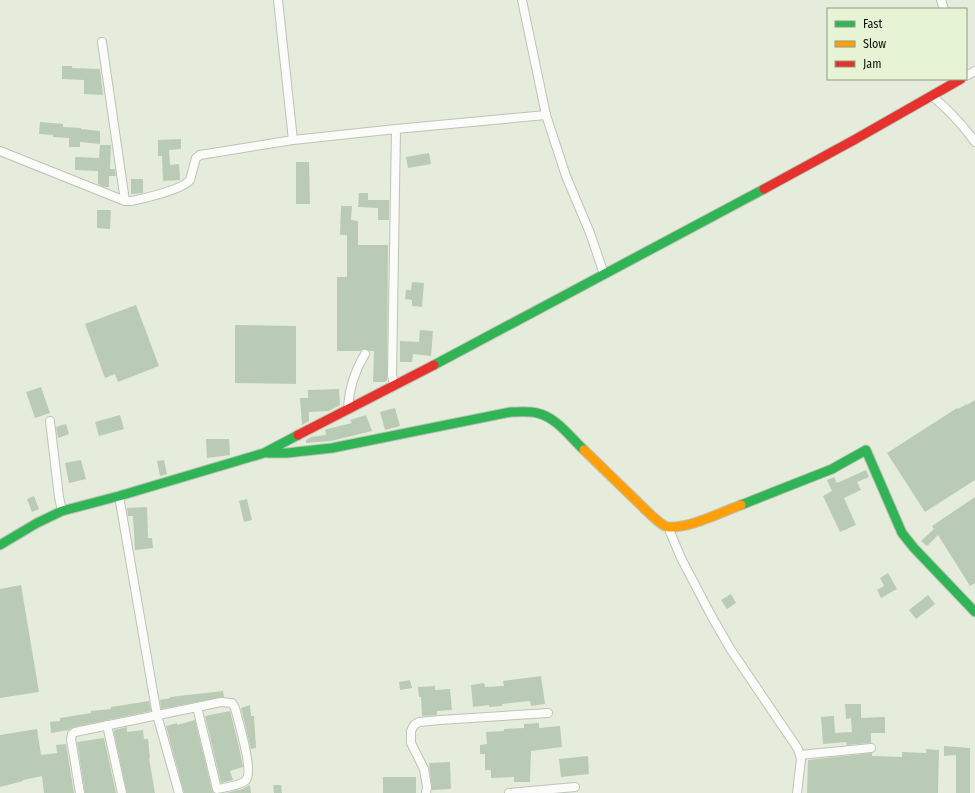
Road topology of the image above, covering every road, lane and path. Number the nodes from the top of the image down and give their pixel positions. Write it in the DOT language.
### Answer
graph roads {
  1 [pos="278,0"];
  2 [pos="522,0"];
  3 [pos="102,42"];
  4 [pos="959,80"];
  5 [pos="932,96"];
  6 [pos="546,115"];
  7 [pos="396,129"];
  8 [pos="293,140"];
  9 [pos="975,142"];
  10 [pos="0,151"];
  11 [pos="125,200"];
  12 [pos="604,274"];
  13 [pos="365,354"];
  14 [pos="394,385"];
  15 [pos="348,409"];
  16 [pos="50,421"];
  17 [pos="264,453"];
  18 [pos="119,496"];
  19 [pos="62,511"];
  20 [pos="668,526"];
  21 [pos="0,545"];
  22 [pos="975,612"];
  23 [pos="196,707"];
  24 [pos="548,713"];
  25 [pos="157,715"];
  26 [pos="107,725"];
  27 [pos="871,748"];
  28 [pos="800,755"];
  29 [pos="575,788"];
  30 [pos="217,791"];
  31 [pos="80,793"];
  32 [pos="122,793"];
  33 [pos="179,793"];
  34 [pos="426,793"];
  35 [pos="509,793"];
  36 [pos="796,793"];
  1 -- 8 [label="street"];
  2 -- 6 [label="street"];
  3 -- 11 [label="street"];
  4 -- 5 [label="street"];
  5 -- 9 [label="street"];
  5 -- 12 [label="street"];
  6 -- 7 [label="street"];
  6 -- 12 [label="street"];
  7 -- 8 [label="street"];
  7 -- 14 [label="street"];
  8 -- 11 [label="street"];
  10 -- 11 [label="street"];
  12 -- 14 [label="street"];
  13 -- 15 [label="street"];
  14 -- 15 [label="street"];
  15 -- 17 [label="street"];
  16 -- 19 [label="street"];
  17 -- 18 [label="street"];
  17 -- 20 [label="street"];
  18 -- 19 [label="street"];
  18 -- 25 [label="street"];
  19 -- 21 [label="street"];
  20 -- 22 [label="street"];
  20 -- 28 [label="street"];
  23 -- 25 [label="street"];
  23 -- 30 [label="street"];
  23 -- 30 [label="street"];
  24 -- 34 [label="street"];
  25 -- 26 [label="street"];
  25 -- 33 [label="street"];
  26 -- 31 [label="street"];
  26 -- 32 [label="street"];
  27 -- 28 [label="street"];
  28 -- 36 [label="street"];
  29 -- 35 [label="street"];
}
